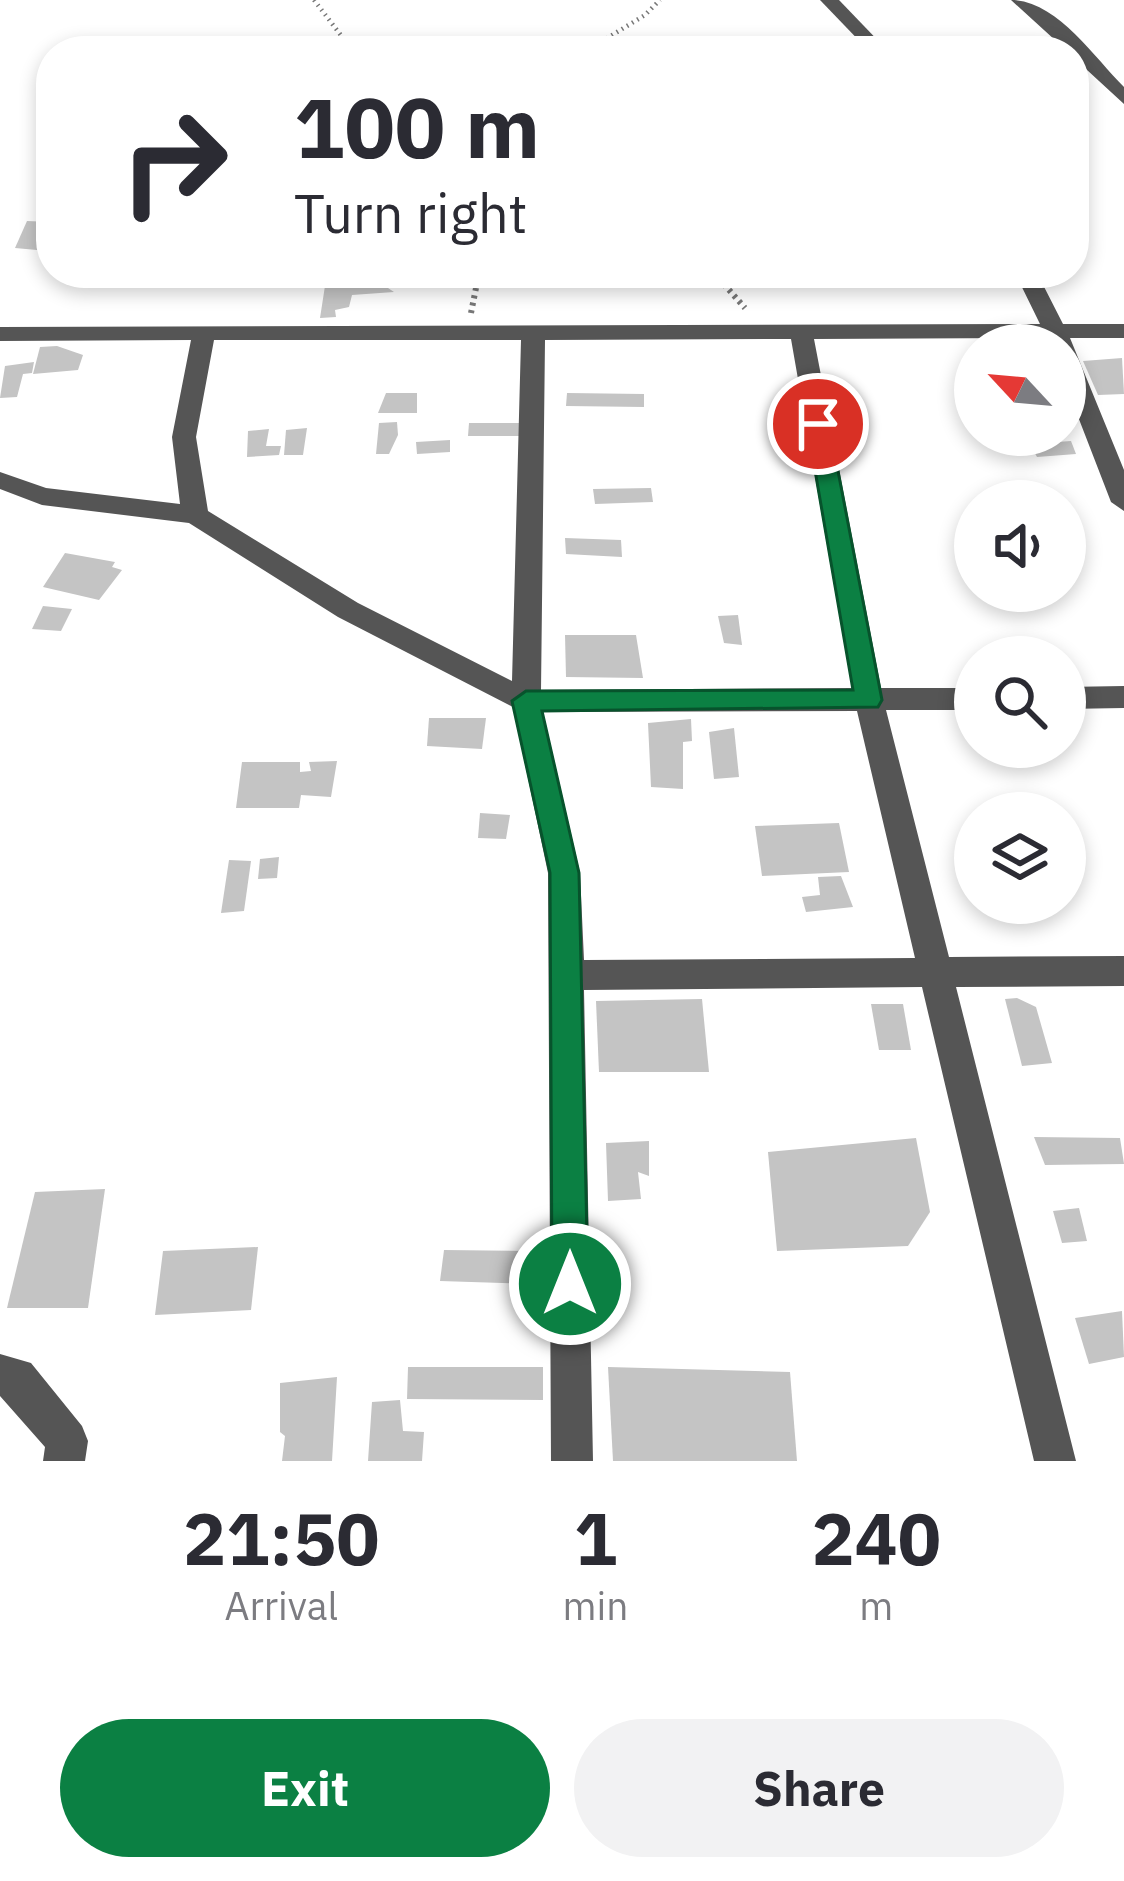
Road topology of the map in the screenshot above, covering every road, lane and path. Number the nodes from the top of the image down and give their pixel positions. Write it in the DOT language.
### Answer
graph roads {
  1 [pos="314,0"];
  2 [pos="660,0"];
  3 [pos="829,0"];
  4 [pos="1020,0"];
  5 [pos="342,36"];
  6 [pos="611,36"];
  7 [pos="864,36"];
  8 [pos="1063,36"];
  9 [pos="1089,63"];
  10 [pos="1124,98"];
  11 [pos="1034,288"];
  12 [pos="1052,324"];
  13 [pos="1124,331"];
  14 [pos="533,332"];
  15 [pos="802,332"];
  16 [pos="204,333"];
  17 [pos="0,334"];
  18 [pos="954,338"];
  19 [pos="1086,338"];
  20 [pos="1086,406"];
  21 [pos="0,480"];
  22 [pos="1124,502"];
  23 [pos="194,515"];
  24 [pos="1124,697"];
  25 [pos="1086,698"];
  26 [pos="954,699"];
  27 [pos="868,700"];
  28 [pos="526,701"];
  29 [pos="1124,971"];
  30 [pos="934,972"];
  31 [pos="567,975"];
  32 [pos="0,1376"];
  33 [pos="64,1461"];
  34 [pos="572,1461"];
  35 [pos="1055,1461"];
  1 -- 5 [label="path"];
  2 -- 6 [label="path"];
  3 -- 7 [label="street"];
  4 -- 8 [label="street"];
  9 -- 10 [label="street"];
  11 -- 12 [label="street"];
  13 -- 19 [label="street"];
  14 -- 15 [label="street"];
  14 -- 16 [label="street"];
  14 -- 28 [label="street"];
  15 -- 18 [label="street"];
  15 -- 27 [label="street"];
  16 -- 17 [label="street"];
  16 -- 23 [label="street"];
  20 -- 22 [label="street"];
  21 -- 23 [label="street"];
  23 -- 28 [label="street"];
  24 -- 25 [label="street"];
  26 -- 27 [label="street"];
  27 -- 28 [label="street"];
  27 -- 30 [label="street"];
  28 -- 31 [label="street"];
  29 -- 30 [label="street"];
  30 -- 31 [label="street"];
  30 -- 35 [label="street"];
  31 -- 34 [label="street"];
  32 -- 33 [label="street"];
}
